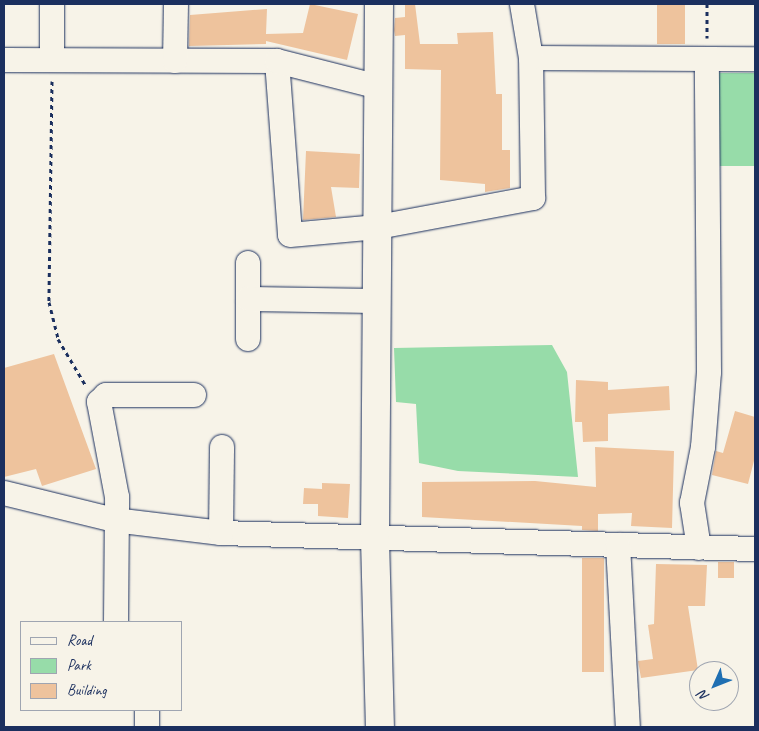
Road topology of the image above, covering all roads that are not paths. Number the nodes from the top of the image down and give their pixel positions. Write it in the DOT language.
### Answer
graph roads {
  1 [pos="52,4"];
  2 [pos="176,4"];
  3 [pos="379,4"];
  4 [pos="522,4"];
  5 [pos="531,58"];
  6 [pos="707,59"];
  7 [pos="755,59"];
  8 [pos="4,60"];
  9 [pos="52,60"];
  10 [pos="175,61"];
  11 [pos="277,61"];
  12 [pos="378,87"];
  13 [pos="378,227"];
  14 [pos="248,263"];
  15 [pos="248,299"];
  16 [pos="377,301"];
  17 [pos="248,339"];
  18 [pos="194,394"];
  19 [pos="222,447"];
  20 [pos="4,493"];
  21 [pos="114,520"];
  22 [pos="221,533"];
  23 [pos="375,539"];
  24 [pos="618,545"];
  25 [pos="699,548"];
  26 [pos="755,549"];
  27 [pos="116,621"];
  28 [pos="147,711"];
  29 [pos="147,727"];
  30 [pos="380,727"];
  31 [pos="628,727"];
  1 -- 9 [label="street"];
  2 -- 10 [label="street"];
  3 -- 12 [label="street"];
  4 -- 5 [label="street"];
  5 -- 6 [label="street"];
  5 -- 13 [label="street"];
  6 -- 7 [label="street"];
  6 -- 25 [label="street"];
  8 -- 9 [label="street"];
  9 -- 10 [label="street"];
  10 -- 11 [label="street"];
  11 -- 12 [label="street"];
  11 -- 13 [label="street"];
  12 -- 13 [label="street"];
  13 -- 16 [label="street"];
  14 -- 15 [label="street"];
  15 -- 16 [label="street"];
  15 -- 17 [label="street"];
  16 -- 23 [label="street"];
  18 -- 21 [label="street"];
  19 -- 22 [label="street"];
  20 -- 21 [label="street"];
  21 -- 22 [label="street"];
  21 -- 27 [label="street"];
  22 -- 23 [label="street"];
  23 -- 24 [label="street"];
  23 -- 30 [label="street"];
  24 -- 25 [label="street"];
  24 -- 31 [label="street"];
  25 -- 26 [label="street"];
  28 -- 29 [label="street"];
}
